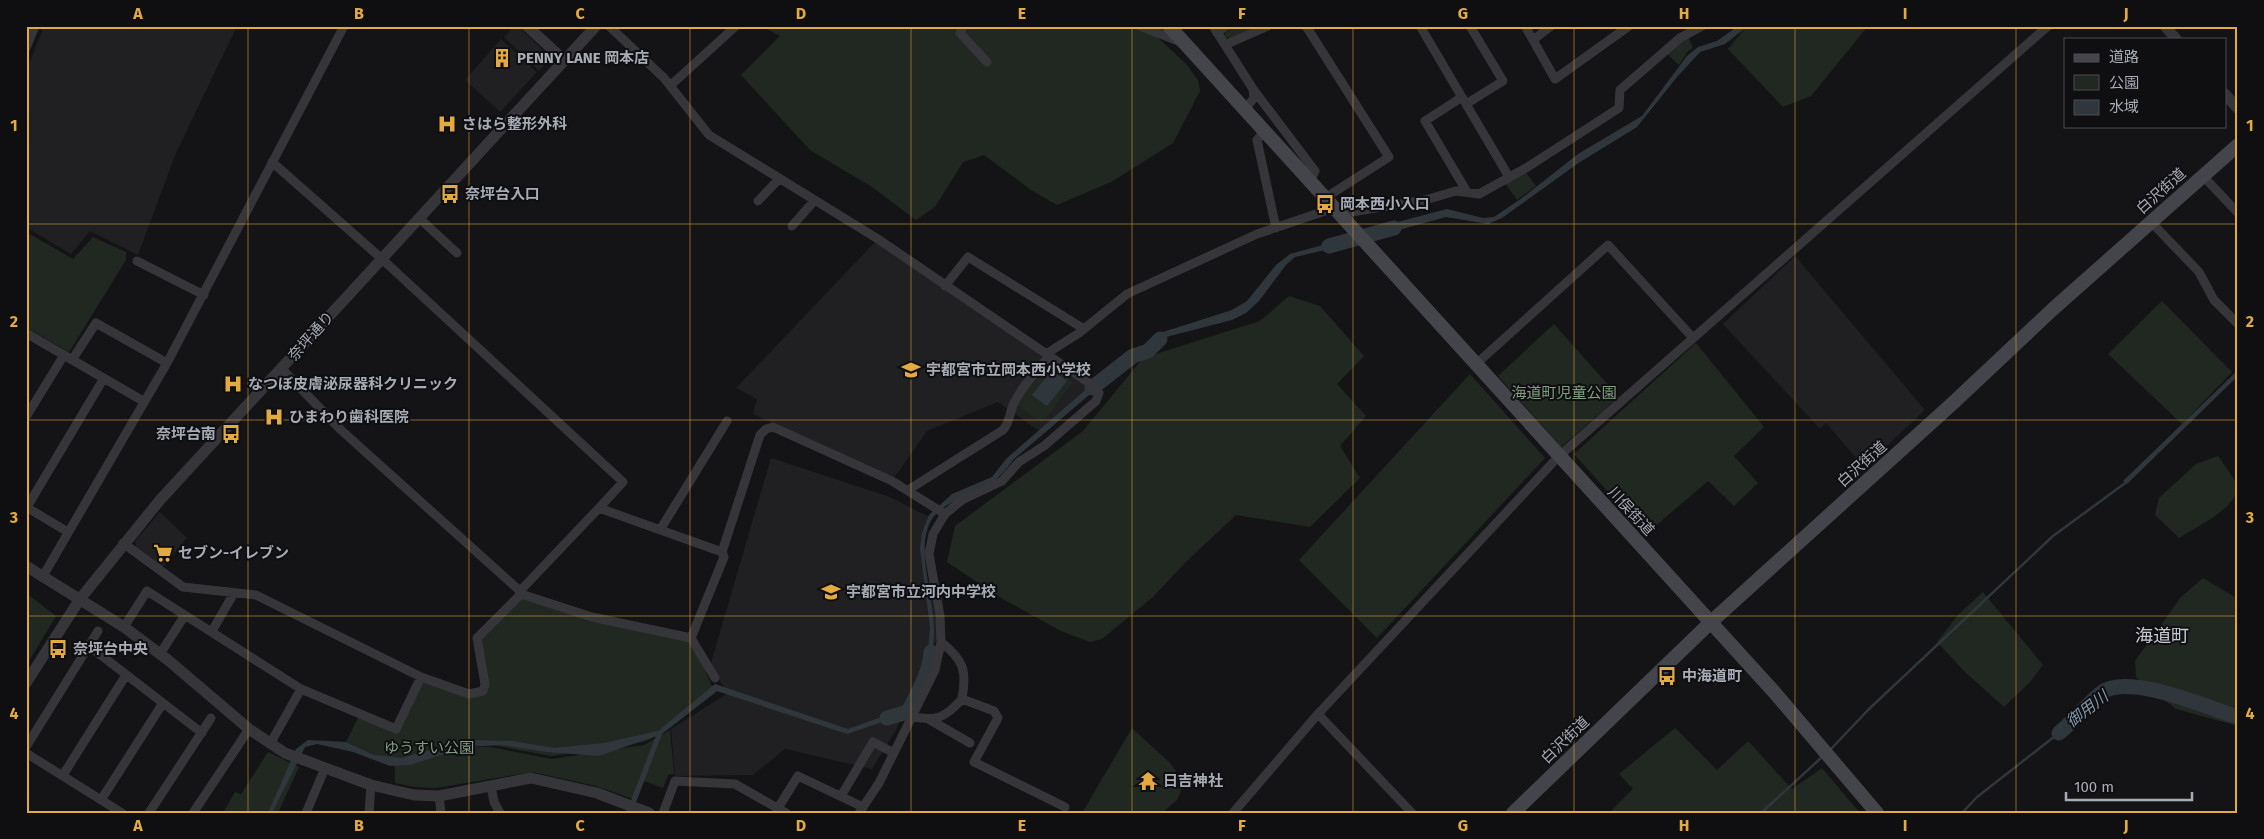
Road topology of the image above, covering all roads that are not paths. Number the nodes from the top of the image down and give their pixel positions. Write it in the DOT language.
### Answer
graph roads {
  1 [pos="34,26"];
  2 [pos="344,26"];
  3 [pos="527,26"];
  4 [pos="596,26"];
  5 [pos="609,26"];
  6 [pos="736,26"];
  7 [pos="963,26"];
  8 [pos="1140,26"];
  9 [pos="1170,26"];
  10 [pos="1226,26"];
  11 [pos="1268,26"];
  12 [pos="1306,26"];
  13 [pos="1420,26"];
  14 [pos="1470,26"];
  15 [pos="1525,26"];
  16 [pos="1551,26"];
  17 [pos="1629,26"];
  18 [pos="1702,26"];
  19 [pos="2048,26"];
  20 [pos="2165,26"];
  21 [pos="1215,29"];
  22 [pos="2175,38"];
  23 [pos="1533,40"];
  24 [pos="1186,44"];
  25 [pos="1225,45"];
  26 [pos="26,48"];
  27 [pos="564,60"];
  28 [pos="988,62"];
  29 [pos="671,85"];
  30 [pos="1253,89"];
  31 [pos="2226,95"];
  32 [pos="1464,101"];
  33 [pos="2238,108"];
  34 [pos="1244,109"];
  35 [pos="1264,131"];
  36 [pos="2238,145"];
  37 [pos="272,162"];
  38 [pos="2204,176"];
  39 [pos="1509,177"];
  40 [pos="779,179"];
  41 [pos="1310,182"];
  42 [pos="1467,192"];
  43 [pos="814,201"];
  44 [pos="758,202"];
  45 [pos="1333,207"];
  46 [pos="2238,213"];
  47 [pos="419,218"];
  48 [pos="2151,222"];
  49 [pos="792,226"];
  50 [pos="1276,228"];
  51 [pos="457,253"];
  52 [pos="382,259"];
  53 [pos="137,261"];
  54 [pos="945,286"];
  55 [pos="204,295"];
  56 [pos="2238,324"];
  57 [pos="1084,329"];
  58 [pos="26,333"];
  59 [pos="1693,338"];
  60 [pos="1048,355"];
  61 [pos="68,357"];
  62 [pos="167,363"];
  63 [pos="1475,364"];
  64 [pos="281,368"];
  65 [pos="104,378"];
  66 [pos="143,401"];
  67 [pos="26,417"];
  68 [pos="727,421"];
  69 [pos="1558,457"];
  70 [pos="908,490"];
  71 [pos="27,507"];
  72 [pos="599,508"];
  73 [pos="941,511"];
  74 [pos="660,530"];
  75 [pos="68,532"];
  76 [pos="123,543"];
  77 [pos="722,552"];
  78 [pos="26,566"];
  79 [pos="43,576"];
  80 [pos="520,591"];
  81 [pos="234,593"];
  82 [pos="80,599"];
  83 [pos="185,615"];
  84 [pos="1710,622"];
  85 [pos="124,627"];
  86 [pos="98,631"];
  87 [pos="212,631"];
  88 [pos="691,638"];
  89 [pos="940,642"];
  90 [pos="89,646"];
  91 [pos="160,654"];
  92 [pos="126,675"];
  93 [pos="421,677"];
  94 [pos="715,678"];
  95 [pos="26,683"];
  96 [pos="301,690"];
  97 [pos="962,699"];
  98 [pos="162,704"];
  99 [pos="1318,714"];
  100 [pos="913,717"];
  101 [pos="211,718"];
  102 [pos="930,720"];
  103 [pos="249,728"];
  104 [pos="202,733"];
  105 [pos="970,743"];
  106 [pos="270,744"];
  107 [pos="26,747"];
  108 [pos="26,754"];
  109 [pos="894,754"];
  110 [pos="325,768"];
  111 [pos="63,775"];
  112 [pos="371,784"];
  113 [pos="491,786"];
  114 [pos="439,796"];
  115 [pos="841,796"];
  116 [pos="101,800"];
  117 [pos="1065,807"];
  118 [pos="782,810"];
  119 [pos="861,810"];
  120 [pos="122,813"];
  121 [pos="149,813"];
  122 [pos="193,813"];
  123 [pos="306,813"];
  124 [pos="369,813"];
  125 [pos="441,813"];
  126 [pos="500,813"];
  127 [pos="649,813"];
  128 [pos="663,813"];
  129 [pos="1233,813"];
  130 [pos="1412,813"];
  131 [pos="1514,813"];
  132 [pos="1877,813"];
  1 -- 26 [label="street"];
  2 -- 37 [label="street"];
  3 -- 27 [label="street"];
  4 -- 27 [label="street, 奈坪通り"];
  5 -- 29 [label="street"];
  6 -- 29 [label="street"];
  7 -- 28 [label="street"];
  8 -- 24 [label="street"];
  9 -- 24 [label="main road, 川俣街道"];
  10 -- 21 [label="street"];
  11 -- 25 [label="street"];
  12 -- 45 [label="street"];
  13 -- 32 [label="street"];
  14 -- 32 [label="street"];
  15 -- 23 [label="street"];
  16 -- 23 [label="street"];
  17 -- 23 [label="street"];
  18 -- 39 [label="street"];
  19 -- 59 [label="street"];
  20 -- 22 [label="street"];
  21 -- 25 [label="street"];
  24 -- 34 [label="main road, 川俣街道"];
  25 -- 30 [label="street"];
  27 -- 47 [label="street, 奈坪通り"];
  29 -- 40 [label="street"];
  30 -- 34 [label="street"];
  30 -- 41 [label="street"];
  31 -- 33 [label="street"];
  32 -- 39 [label="street"];
  32 -- 42 [label="street"];
  34 -- 35 [label="main road, 川俣街道"];
  35 -- 41 [label="main road, 川俣街道"];
  35 -- 50 [label="street"];
  36 -- 38 [label="main road, 白沢街道"];
  37 -- 52 [label="street"];
  37 -- 55 [label="street"];
  38 -- 46 [label="street"];
  38 -- 48 [label="main road, 白沢街道"];
  39 -- 42 [label="street"];
  40 -- 43 [label="street"];
  40 -- 44 [label="street"];
  41 -- 45 [label="main road, 川俣街道"];
  42 -- 45 [label="street"];
  43 -- 49 [label="street"];
  43 -- 54 [label="street"];
  45 -- 50 [label="street"];
  45 -- 63 [label="main road, 川俣街道"];
  47 -- 51 [label="street"];
  47 -- 52 [label="street, 奈坪通り"];
  48 -- 56 [label="street"];
  48 -- 84 [label="main road, 白沢街道"];
  50 -- 57 [label="street"];
  52 -- 64 [label="street, 奈坪通り"];
  52 -- 72 [label="street"];
  53 -- 55 [label="street"];
  54 -- 57 [label="street"];
  54 -- 60 [label="street"];
  55 -- 62 [label="street"];
  57 -- 60 [label="street"];
  58 -- 61 [label="street"];
  59 -- 63 [label="street"];
  59 -- 69 [label="street"];
  60 -- 70 [label="street"];
  60 -- 73 [label="street"];
  61 -- 62 [label="street"];
  61 -- 65 [label="street"];
  61 -- 67 [label="street"];
  62 -- 66 [label="street"];
  63 -- 69 [label="main road, 川俣街道"];
  64 -- 76 [label="street, 奈坪通り"];
  64 -- 80 [label="street"];
  65 -- 66 [label="street"];
  65 -- 71 [label="street"];
  66 -- 75 [label="street"];
  68 -- 74 [label="street"];
  69 -- 84 [label="main road, 川俣街道"];
  69 -- 99 [label="street"];
  70 -- 73 [label="street"];
  70 -- 77 [label="street"];
  71 -- 75 [label="street"];
  72 -- 74 [label="street"];
  72 -- 80 [label="street"];
  73 -- 89 [label="street"];
  74 -- 77 [label="street"];
  75 -- 79 [label="street"];
  76 -- 81 [label="street"];
  76 -- 82 [label="street, 奈坪通り"];
  77 -- 88 [label="street"];
  78 -- 79 [label="street"];
  79 -- 82 [label="street"];
  80 -- 88 [label="street"];
  80 -- 93 [label="street"];
  81 -- 87 [label="street"];
  81 -- 93 [label="street"];
  82 -- 85 [label="street"];
  82 -- 95 [label="street, 奈坪通り"];
  83 -- 85 [label="street"];
  83 -- 87 [label="street"];
  83 -- 91 [label="street"];
  84 -- 131 [label="main road, 白沢街道"];
  84 -- 132 [label="main road, 川俣街道"];
  85 -- 91 [label="street"];
  86 -- 90 [label="street"];
  87 -- 96 [label="street"];
  88 -- 94 [label="street"];
  89 -- 97 [label="street"];
  89 -- 100 [label="street"];
  90 -- 92 [label="street"];
  90 -- 107 [label="street"];
  91 -- 103 [label="street"];
  92 -- 98 [label="street"];
  92 -- 111 [label="street"];
  93 -- 96 [label="street"];
  96 -- 106 [label="street"];
  97 -- 102 [label="street"];
  97 -- 117 [label="street"];
  98 -- 104 [label="street"];
  98 -- 116 [label="street"];
  99 -- 129 [label="street"];
  99 -- 130 [label="street"];
  100 -- 102 [label="street"];
  100 -- 109 [label="street"];
  101 -- 104 [label="street"];
  102 -- 105 [label="street"];
  103 -- 106 [label="street"];
  103 -- 122 [label="street"];
  104 -- 121 [label="street"];
  106 -- 110 [label="street"];
  108 -- 111 [label="street"];
  109 -- 115 [label="street"];
  109 -- 119 [label="street"];
  110 -- 112 [label="street"];
  110 -- 123 [label="street"];
  111 -- 116 [label="street"];
  112 -- 114 [label="street"];
  112 -- 124 [label="street"];
  113 -- 114 [label="street"];
  113 -- 126 [label="street"];
  113 -- 127 [label="street"];
  114 -- 125 [label="street"];
  115 -- 118 [label="street"];
  115 -- 119 [label="street"];
  116 -- 120 [label="street"];
  118 -- 128 [label="street"];
}
